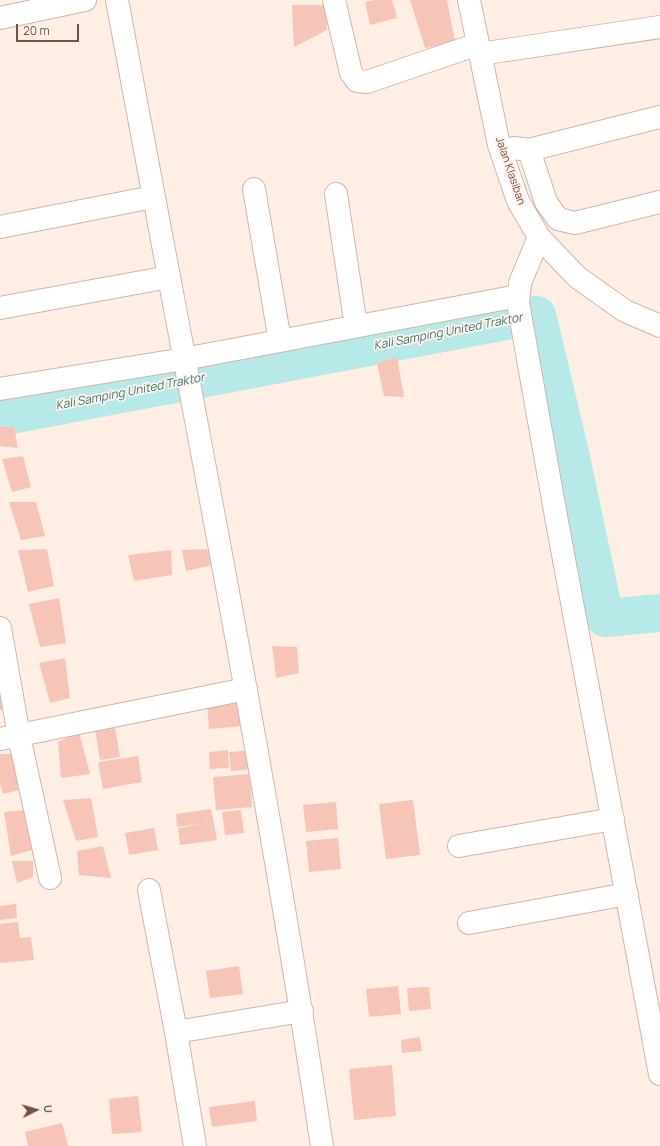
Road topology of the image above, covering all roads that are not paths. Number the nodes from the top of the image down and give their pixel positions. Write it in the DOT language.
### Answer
graph roads {
  1 [pos="85,0"];
  2 [pos="117,0"];
  3 [pos="334,0"];
  4 [pos="469,0"];
  5 [pos="0,18"];
  6 [pos="660,27"];
  7 [pos="479,49"];
  8 [pos="660,117"];
  9 [pos="499,145"];
  10 [pos="529,150"];
  11 [pos="254,189"];
  12 [pos="336,194"];
  13 [pos="154,197"];
  14 [pos="660,202"];
  15 [pos="0,226"];
  16 [pos="539,237"];
  17 [pos="168,277"];
  18 [pos="518,299"];
  19 [pos="0,308"];
  20 [pos="358,326"];
  21 [pos="660,326"];
  22 [pos="280,340"];
  23 [pos="186,371"];
  24 [pos="0,389"];
  25 [pos="0,628"];
  26 [pos="246,689"];
  27 [pos="10,737"];
  28 [pos="613,819"];
  29 [pos="459,846"];
  30 [pos="50,878"];
  31 [pos="149,890"];
  32 [pos="626,894"];
  33 [pos="469,923"];
  34 [pos="302,1011"];
  35 [pos="176,1032"];
  36 [pos="660,1074"];
  37 [pos="195,1146"];
  38 [pos="322,1146"];
  1 -- 5 [label="street"];
  2 -- 13 [label="street"];
  3 -- 7 [label="street"];
  4 -- 7 [label="street, Jalan Klasiban"];
  6 -- 7 [label="street"];
  7 -- 9 [label="street, Jalan Klasiban"];
  8 -- 10 [label="street"];
  9 -- 10 [label="street"];
  9 -- 16 [label="street, Jalan Klasiban"];
  10 -- 14 [label="street"];
  11 -- 22 [label="street"];
  12 -- 20 [label="street"];
  13 -- 15 [label="street"];
  13 -- 17 [label="street"];
  16 -- 18 [label="street"];
  16 -- 21 [label="street, Jalan Klasiban"];
  17 -- 19 [label="street"];
  17 -- 23 [label="street"];
  18 -- 20 [label="street"];
  18 -- 28 [label="street"];
  20 -- 22 [label="street"];
  22 -- 23 [label="street"];
  23 -- 24 [label="street"];
  23 -- 26 [label="street"];
  25 -- 27 [label="street"];
  26 -- 27 [label="street"];
  26 -- 34 [label="street"];
  27 -- 30 [label="street"];
  28 -- 29 [label="street"];
  28 -- 32 [label="street"];
  31 -- 35 [label="street"];
  32 -- 33 [label="street"];
  32 -- 36 [label="street"];
  34 -- 35 [label="street"];
  34 -- 38 [label="street"];
  35 -- 37 [label="street"];
}
